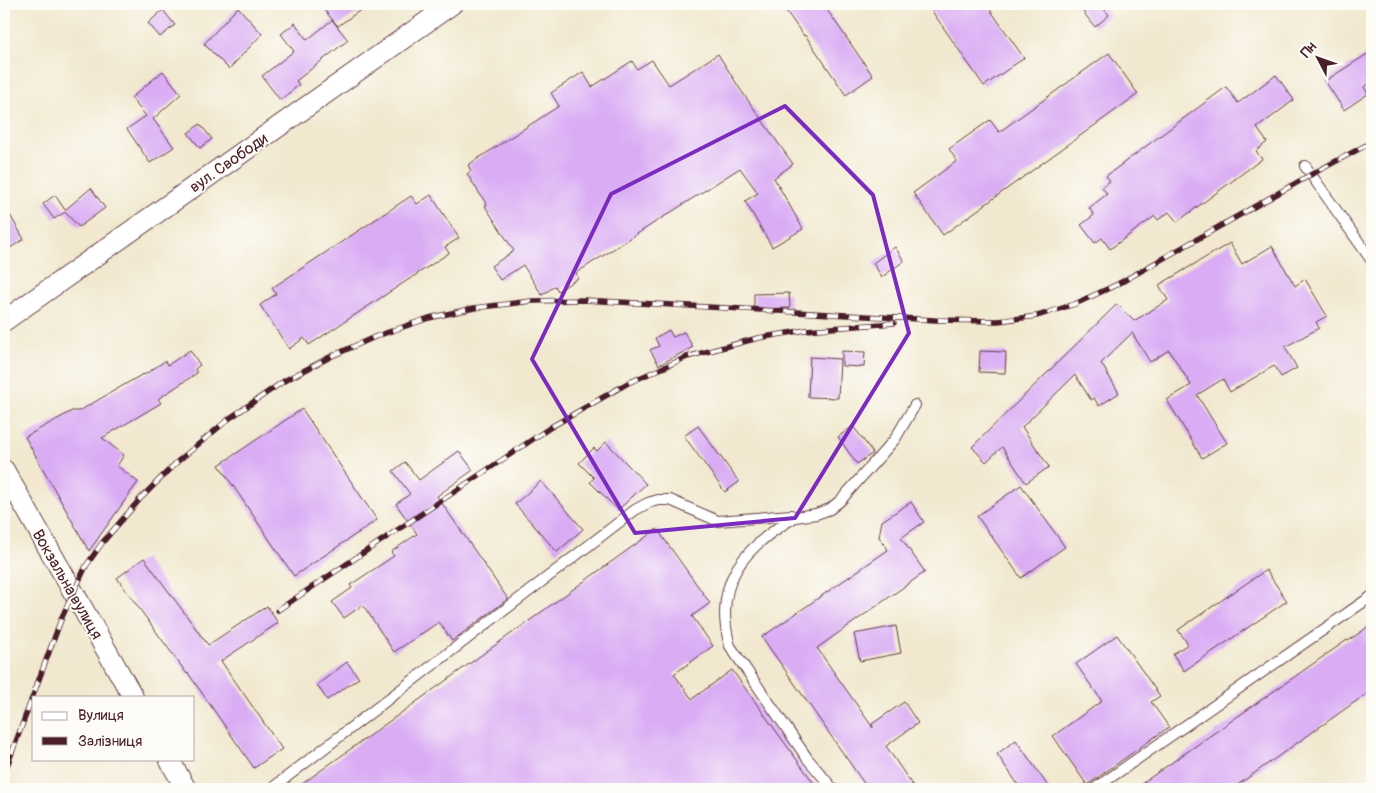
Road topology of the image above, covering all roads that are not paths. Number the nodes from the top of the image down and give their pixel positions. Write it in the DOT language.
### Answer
graph roads {
  1 [pos="452,4"];
  2 [pos="1305,166"];
  3 [pos="1372,261"];
  4 [pos="4,321"];
  5 [pos="915,406"];
  6 [pos="4,470"];
  7 [pos="796,517"];
  8 [pos="1372,596"];
  9 [pos="132,696"];
  10 [pos="170,760"];
  11 [pos="186,789"];
  12 [pos="271,789"];
  13 [pos="833,789"];
  14 [pos="1094,789"];
  1 -- 4 [label="street, вул. Свободи"];
  2 -- 3 [label="lane"];
  5 -- 7 [label="lane"];
  6 -- 9 [label="street, Вокзальна вулиця"];
  7 -- 12 [label="lane"];
  7 -- 13 [label="lane"];
  8 -- 14 [label="lane"];
  10 -- 11 [label="street"];
}
